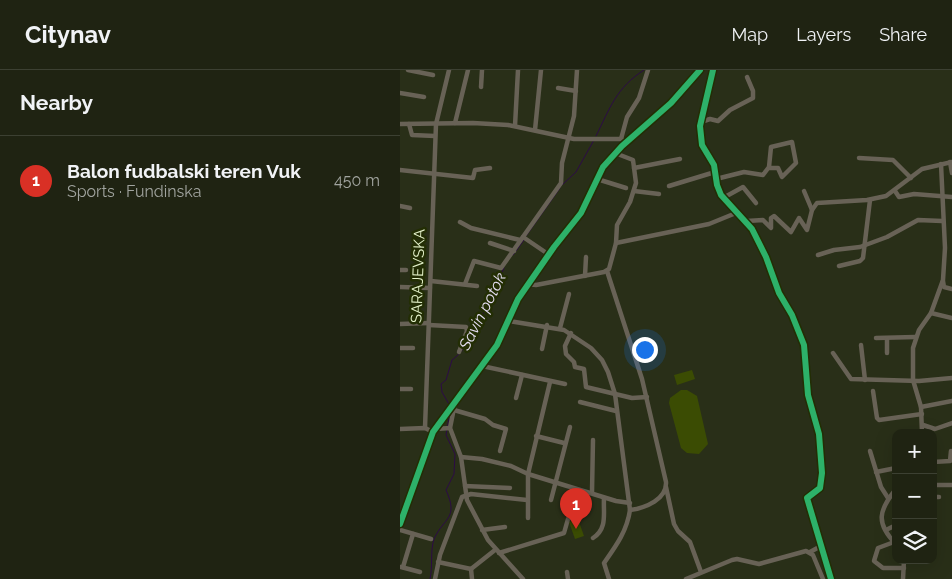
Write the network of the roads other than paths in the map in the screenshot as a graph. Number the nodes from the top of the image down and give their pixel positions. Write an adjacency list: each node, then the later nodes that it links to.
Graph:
1 (408, 70): 11 (street)
2 (449, 70): 22 (street, SARAJEVSKA)
3 (468, 70): 19 (street)
4 (482, 70): 13 (street)
5 (518, 70): 23 (street)
6 (541, 70): 24 (street)
7 (577, 70): 15 (street)
8 (648, 70): 27 (street)
9 (700, 70): 27 (street)
10 (713, 70): 18 (street)
11 (434, 75)
12 (747, 77): 18 (street)
13 (481, 87)
14 (558, 88): 15 (street)
15 (576, 91): 26 (street)
16 (400, 93): 17 (street)
17 (424, 97)
18 (701, 122): 37 (street)
19 (455, 123): 22 (street); 23 (street)
20 (400, 124): 21 (street)
21 (409, 124): 22 (street); 25 (street)
22 (436, 124): 25 (street, SARAJEVSKA)
23 (515, 126): 24 (street)
24 (535, 130): 26 (street)
25 (435, 136): 39 (street, SARAJEVSKA)
26 (569, 138): 27 (street); 61 (street)
27 (624, 140): 28 (street)
28 (615, 153): 34 (street); 41 (street)
29 (859, 158): 40 (street)
30 (680, 159): 34 (street)
31 (951, 162): 32 (street); 38 (street)
32 (941, 164): 40 (street); 49 (street)
33 (490, 168): 39 (street)
34 (634, 168): 45 (street)
35 (769, 168): 35 (street); 42 (street)
36 (400, 170): 39 (street)
37 (715, 172): 42 (street); 43 (street)
38 (952, 173)
39 (434, 174): 75 (street, SARAJEVSKA)
40 (911, 178): 47 (street)
41 (597, 179): 44 (street); 66 (street)
42 (716, 179): 51 (street)
43 (669, 186)
44 (626, 188)
45 (634, 191): 48 (street); 63 (street)
46 (804, 191): 56 (street)
47 (896, 191): 49 (street); 52 (street)
48 (658, 194)
49 (941, 195): 50 (street); 59 (street)
50 (952, 197)
51 (723, 198): 53 (street); 57 (street)
52 (870, 200): 56 (street); 64 (street)
53 (756, 203)
54 (400, 206): 55 (street)
55 (410, 208)
56 (812, 210): 58 (street)
57 (736, 214): 58 (street); 63 (street)
58 (747, 221): 167 (street)
59 (942, 221): 64 (street); 74 (street)
60 (460, 222): 61 (street)
61 (523, 239): 65 (street); 66 (street)
62 (490, 243): 65 (street)
63 (616, 243): 72 (street)
64 (866, 244): 67 (street); 69 (street)
65 (514, 250): 76 (street)
66 (548, 254): 77 (street)
67 (818, 255)
68 (586, 257): 73 (street)
69 (839, 266)
70 (400, 270): 71 (street)
71 (406, 270)
72 (607, 271): 73 (street); 112 (street)
73 (585, 276): 77 (street)
74 (943, 280): 81 (street); 83 (street)
75 (430, 281): 76 (street); 80 (street, SARAJEVSKA)
76 (465, 284): 78 (street)
77 (528, 284): 85 (street)
78 (477, 286)
79 (400, 287): 80 (street)
80 (430, 288): 87 (street, SARAJEVSKA)
81 (952, 289)
82 (569, 294): 89 (street)
83 (931, 313): 84 (street); 91 (street)
84 (952, 318)
85 (509, 321): 88 (street); 101 (street)
86 (400, 324): 87 (street)
87 (429, 324): 98 (street); 123 (street, SARAJEVSKA)
88 (547, 325): 89 (street); 97 (street)
89 (560, 328): 90 (street)
90 (571, 333): 111 (street); 111 (street)
91 (915, 337): 93 (street); 105 (street)
92 (876, 338): 93 (street)
93 (887, 339): 100 (street)
94 (861, 345): 104 (street)
95 (400, 348): 96 (street)
96 (413, 348)
97 (542, 349)
98 (459, 352)
99 (833, 353): 104 (street)
100 (887, 353)
101 (482, 366): 102 (street); 116 (street)
102 (522, 375): 106 (street); 113 (street)
103 (952, 378): 105 (street)
104 (864, 380): 105 (street)
105 (913, 380): 117 (street)
106 (550, 382): 107 (street); 128 (street)
107 (565, 384)
108 (400, 389): 109 (street)
109 (411, 389)
110 (873, 391): 119 (street)
111 (615, 394): 112 (street); 118 (street)
112 (647, 397): 143 (street)
113 (516, 398)
114 (580, 402): 118 (street)
115 (952, 402): 117 (street)
116 (453, 406): 124 (street); 127 (street); 131 (street)
117 (921, 407): 119 (street)
118 (616, 411): 152 (street)
119 (922, 414): 121 (street)
120 (952, 423): 121 (street)
121 (923, 425): 126 (street)
122 (570, 427): 130 (street)
123 (425, 428): 125 (street); 127 (street)
124 (447, 428): 127 (street); 134 (street)
125 (400, 429)
126 (922, 429)
127 (434, 430): 156 (street)
128 (536, 436): 130 (street); 138 (street)
129 (593, 440): 145 (street)
130 (564, 443): 139 (street)
131 (500, 450)
132 (870, 451): 137 (street)
133 (951, 451): 135 (street)
134 (461, 457): 138 (street); 142 (street)
135 (937, 462)
136 (892, 469): 137 (street)
137 (876, 472): 149 (street)
138 (528, 474): 139 (street); 150 (street)
139 (555, 482): 145 (street); 151 (street)
140 (937, 485): 141 (street)
141 (952, 485)
142 (465, 486): 144 (street); 147 (street)
143 (666, 487): 153 (street); 177 (street)
144 (510, 488)
145 (592, 492): 148 (street)
146 (892, 493): 149 (street)
147 (466, 495): 150 (street); 160 (street); 170 (street)
148 (604, 498): 152 (street); 163 (street)
149 (888, 498): 161 (street)
150 (527, 500): 155 (street)
151 (551, 500)
152 (630, 503): 153 (street)
153 (630, 510): 182 (street)
154 (576, 514): 168 (street)
155 (528, 518)
156 (400, 524)
157 (505, 526): 160 (street)
158 (892, 527): 161 (street)
159 (400, 530): 162 (street)
160 (482, 530): 168 (street)
161 (886, 530): 164 (street)
162 (413, 534): 165 (street); 172 (street)
163 (593, 538)
164 (892, 539)
165 (431, 540)
166 (892, 544): 173 (street)
167 (821, 546): 169 (street); 185 (street)
168 (497, 551): 174 (street); 180 (street)
169 (810, 552): 177 (street); 184 (street)
170 (438, 562): 174 (street); 178 (street)
171 (904, 564): 173 (street)
172 (401, 567): 175 (street)
173 (904, 568): 186 (street)
174 (471, 569): 179 (street)
175 (420, 572)
176 (567, 572): 181 (street)
177 (701, 572): 183 (street)
178 (435, 579)
179 (472, 579)
180 (523, 579)
181 (568, 579)
182 (609, 579)
183 (686, 579)
184 (823, 579)
185 (831, 579)
186 (903, 579)

